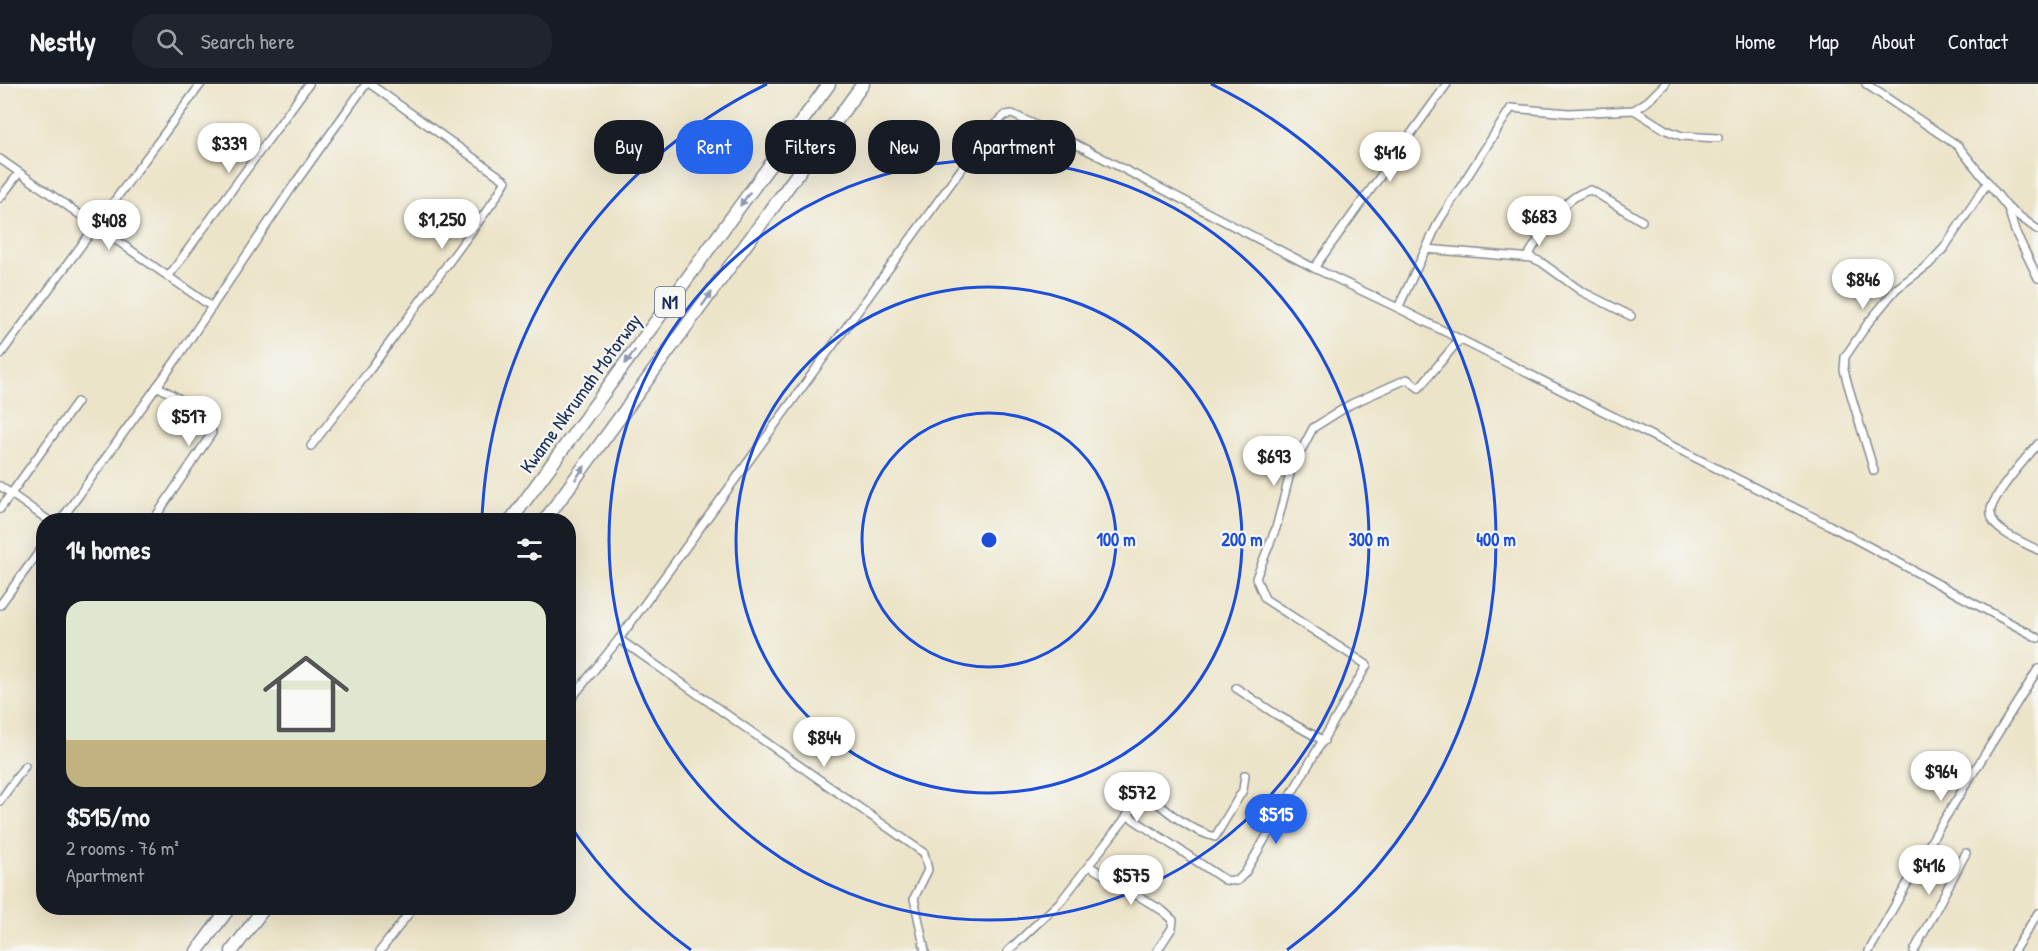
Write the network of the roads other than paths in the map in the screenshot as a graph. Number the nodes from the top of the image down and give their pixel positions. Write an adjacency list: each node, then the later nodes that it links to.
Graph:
1 (201, 84): 17 (street)
2 (309, 84): 22 (street)
3 (368, 84): 24 (street); 32 (street)
4 (829, 84): 40 (highway, Kwame Nkrumah Motorway / N1, one-way to 40)
5 (863, 84): 41 (highway, N1, one-way to 5)
6 (1447, 84): 21 (street)
7 (1665, 84): 9 (street)
8 (1866, 84): 13 (street)
9 (1634, 110): 10 (street); 19 (street)
10 (1718, 138)
11 (0, 159): 12 (street)
12 (19, 173): 14 (street); 17 (street)
13 (1988, 182): 15 (street); 33 (street)
14 (0, 198)
15 (2008, 208): 18 (street); 23 (street)
16 (1642, 221): 20 (street)
17 (96, 226): 22 (street); 28 (street)
18 (2038, 230)
19 (1426, 249): 20 (street); 25 (street)
20 (1527, 257): 26 (street)
21 (1314, 268): 25 (street); 46 (street)
22 (168, 277): 24 (street)
23 (2038, 278)
24 (212, 307): 29 (street)
25 (1398, 308): 27 (street)
26 (1631, 316)
27 (1460, 339): 45 (street); 50 (street)
28 (0, 355)
29 (157, 386): 38 (street); 39 (street)
30 (77, 402): 35 (street)
31 (2038, 444): 42 (street)
32 (311, 446)
33 (1874, 471)
34 (0, 486): 35 (street)
35 (12, 494): 36 (street); 37 (street)
36 (0, 509)
37 (38, 513)
38 (67, 513)
39 (158, 513)
40 (516, 513)
41 (550, 513)
42 (2038, 550)
43 (36, 556): 44 (street)
44 (0, 605)
45 (2038, 638)
46 (619, 639): 49 (street); 64 (street)
47 (2038, 669): 67 (street)
48 (1236, 688): 50 (street)
49 (576, 693)
50 (1324, 741): 54 (street)
51 (25, 766): 53 (street)
52 (1245, 775): 54 (street)
53 (0, 801)
54 (1127, 815): 56 (street)
55 (1966, 853): 68 (street)
56 (1089, 866): 65 (street); 66 (street)
57 (2038, 913): 69 (street)
58 (224, 915): 61 (highway)
59 (259, 915): 62 (highway)
60 (408, 915): 63 (street)
61 (197, 951)
62 (232, 951)
63 (380, 951)
64 (925, 951)
65 (1008, 951)
66 (1157, 951)
67 (1869, 951)
68 (1914, 951)
69 (2014, 951)

